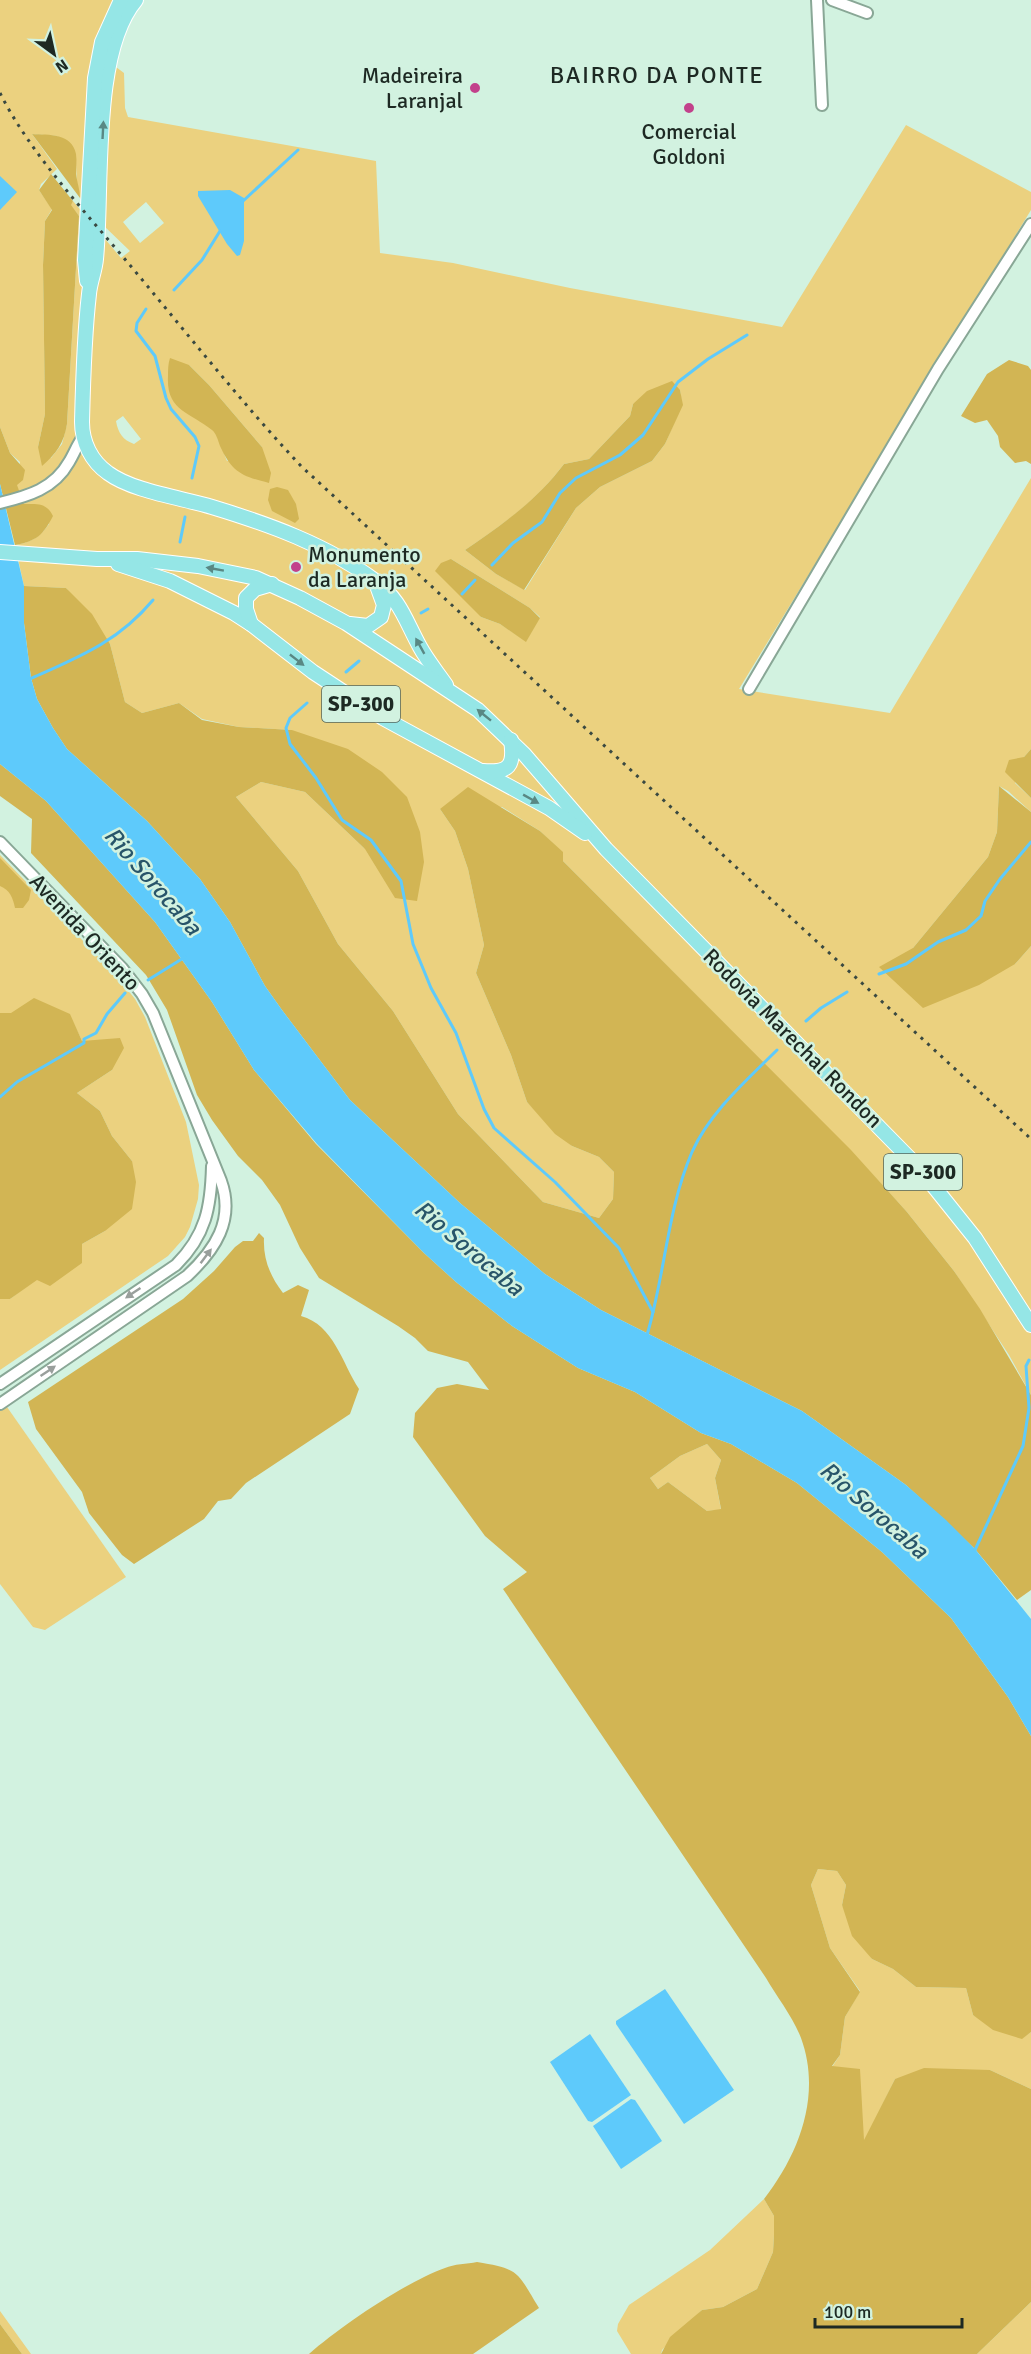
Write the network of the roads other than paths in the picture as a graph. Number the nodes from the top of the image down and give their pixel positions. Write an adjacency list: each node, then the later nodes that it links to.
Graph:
1 (121, 0): 8 (main road)
2 (136, 0): 8 (main road, one-way to 2)
3 (818, 0): 6 (street)
4 (832, 0): 5 (street)
5 (867, 14)
6 (822, 105)
7 (1031, 224): 17 (street)
8 (89, 292): 9 (main road)
9 (83, 437): 10 (street); 13 (main road)
10 (0, 502)
11 (0, 552): 12 (main road, Rodovia Marechal Rondon / SP-300)
12 (97, 559): 14 (main road, Rodovia Marechal Rondon / SP-300, one-way to 12); 16 (main road, Rodovia Marechal Rondon / SP-300)
13 (373, 579): 15 (main road); 18 (main road, one-way to 13)
14 (272, 584): 15 (main road, Rodovia Marechal Rondon / SP-300); 16 (main road)
15 (346, 623): 18 (main road, Rodovia Marechal Rondon / SP-300)
16 (251, 624): 20 (main road, Rodovia Marechal Rondon / SP-300, one-way to 20)
17 (749, 689)
18 (453, 694): 19 (main road, Rodovia Marechal Rondon / SP-300, one-way to 18)
19 (511, 740): 20 (main road); 22 (main road, Rodovia Marechal Rondon / SP-300)
20 (480, 771): 22 (main road, Rodovia Marechal Rondon / SP-300, one-way to 22)
21 (0, 842): 23 (street, Avenida Oriento)
22 (606, 849): 24 (main road, Rodovia Marechal Rondon / SP-300)
23 (212, 1163): 25 (street, Avenida Oriento, one-way to 25); 26 (street, Avenida Oriento, one-way to 23)
24 (1031, 1325)
25 (0, 1384)
26 (0, 1404)

